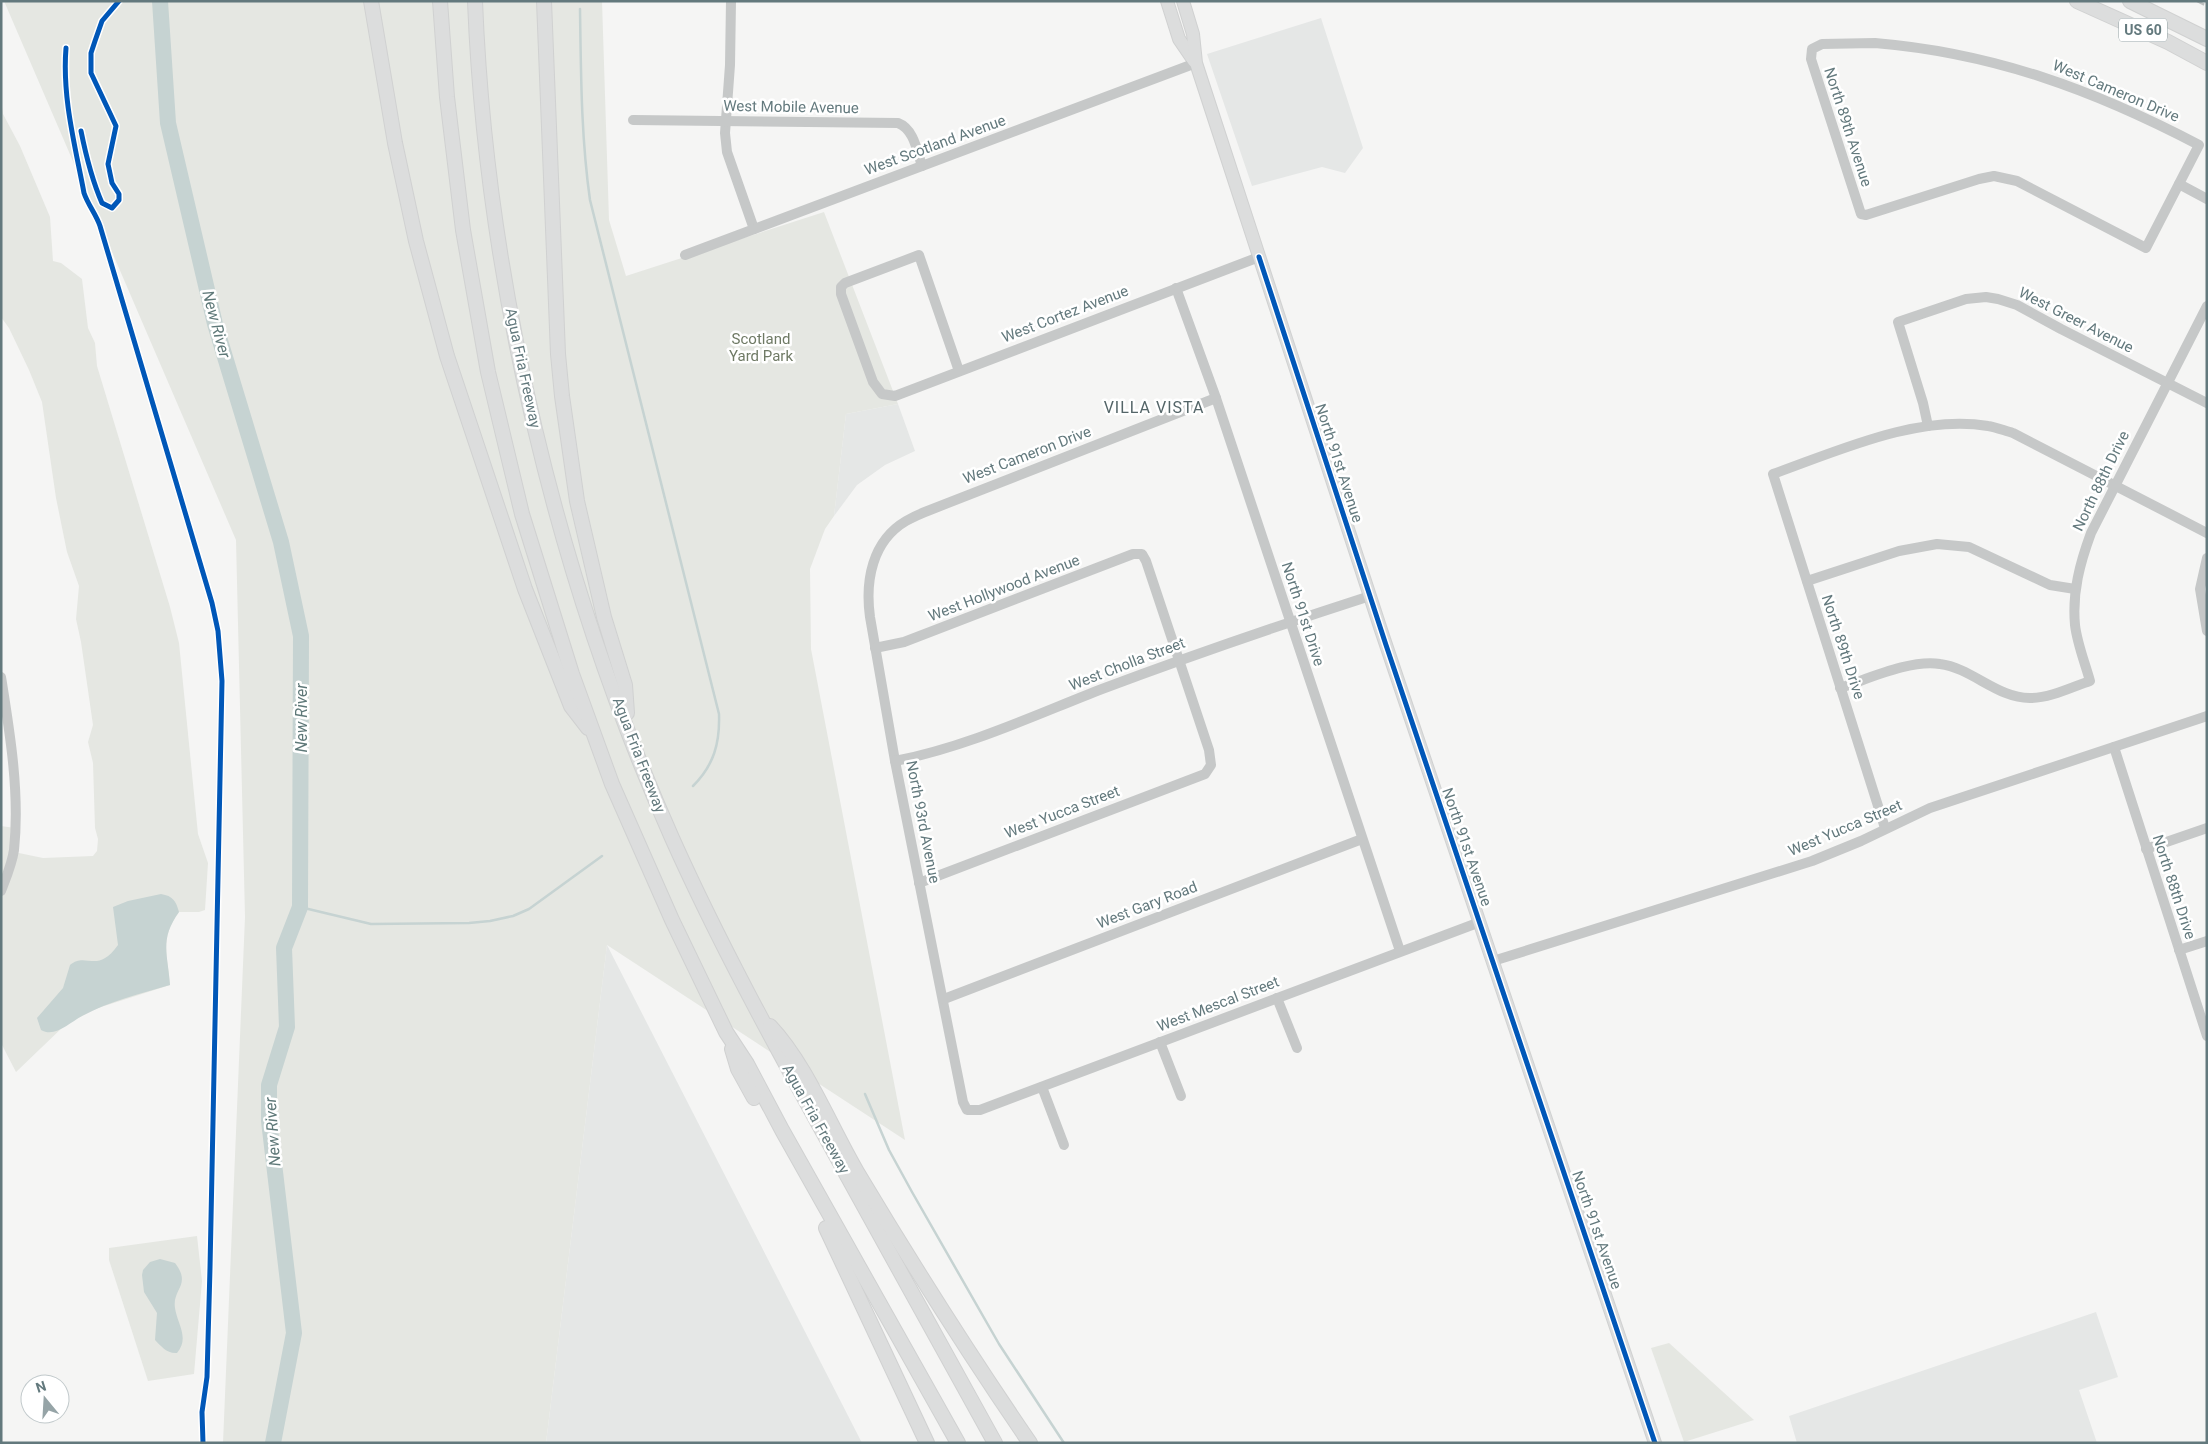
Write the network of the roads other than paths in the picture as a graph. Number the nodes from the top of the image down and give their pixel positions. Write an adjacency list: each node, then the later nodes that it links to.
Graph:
1 (372, 1): 45 (highway)
2 (440, 1): 45 (highway)
3 (475, 1): 44 (highway, Agua Fria Freeway)
4 (544, 1): 44 (highway)
5 (731, 1): 15 (street)
6 (1167, 1): 12 (main road, North 91st Avenue)
7 (1183, 1): 12 (main road, North 91st Avenue)
8 (2078, 1): 13 (highway, US 60)
9 (2130, 1): 10 (highway, US 60)
10 (2207, 39)
11 (1812, 49): 17 (street, West Cameron Drive); 17 (street, North 89th Avenue)
12 (1196, 63): 16 (street, West Scotland Avenue); 21 (main road, North 91st Avenue)
13 (2207, 63)
14 (633, 120): 15 (street, West Mobile Avenue)
15 (727, 121): 16 (street, West Mobile Avenue); 19 (street)
16 (922, 166): 19 (street, West Scotland Avenue)
17 (2179, 184): 18 (street)
18 (2207, 199)
19 (754, 229): 20 (street, West Scotland Avenue)
20 (685, 255)
21 (1259, 258): 22 (street, West Cortez Avenue); 36 (main road, North 91st Avenue)
22 (1176, 288): 25 (street, West Cortez Avenue); 27 (street, North 91st Drive)
23 (2207, 306): 24 (street, North 88th Drive)
24 (2203, 323): 26 (street, North 88th Drive)
25 (959, 371): 25 (street, West Cortez Avenue)
26 (2167, 383): 28 (street, West Greer Avenue); 29 (street, West Greer Avenue); 30 (street, North 88th Drive)
27 (1216, 398): 32 (street, West Cameron Drive); 37 (street, North 91st Drive)
28 (2207, 403)
29 (1928, 426): 30 (street); 34 (street, North 89th Drive)
30 (2116, 484): 31 (street); 35 (street, North 88th Drive)
31 (2207, 533)
32 (884, 541): 39 (street, North 93rd Avenue)
33 (2207, 558): 38 (street)
34 (1807, 581): 35 (street); 42 (street, North 89th Drive)
35 (2075, 589): 42 (street, North 88th Drive)
36 (1370, 596): 37 (street, West Cholla Street); 55 (main road, North 91st Avenue)
37 (1290, 623): 40 (street, West Cholla Street); 51 (street, North 91st Drive)
38 (2207, 631)
39 (875, 648): 40 (street, West Hollywood Avenue); 48 (street, North 93rd Avenue)
40 (1179, 660): 48 (street, West Cholla Street); 53 (street, West Yucca Street)
41 (1, 677): 47 (street)
42 (1840, 688): 49 (street, North 89th Drive)
43 (2207, 716): 46 (street, West Yucca Street)
44 (628, 728): 62 (highway, Agua Fria Freeway)
45 (598, 740): 63 (highway)
46 (2114, 747): 49 (street, West Yucca Street); 52 (street, North 88th Drive)
47 (6, 749): 54 (street)
48 (896, 761): 53 (street, North 93rd Avenue)
49 (1885, 828): 59 (street, West Yucca Street)
50 (2207, 828): 52 (street)
51 (1362, 839): 58 (street, North 91st Drive); 61 (street, West Gary Road)
52 (2146, 849): 57 (street, North 88th Drive)
53 (920, 883): 61 (street, North 93rd Avenue)
54 (1, 891)
55 (1480, 922): 58 (street, West Mescal Street); 59 (main road, North 91st Avenue)
56 (2207, 941): 57 (street)
57 (2179, 950): 64 (street, North 88th Drive)
58 (1400, 951): 60 (street, West Mescal Street)
59 (1493, 961): 75 (main road, North 91st Avenue)
60 (1277, 998): 65 (street, West Mescal Street); 66 (street)
61 (944, 999): 69 (street, North 93rd Avenue)
62 (759, 1015): 73 (highway, Agua Fria Freeway); 74 (highway)
63 (726, 1032): 71 (highway); 72 (highway)
64 (2207, 1036)
65 (1160, 1042): 67 (street, West Mescal Street); 68 (street)
66 (1296, 1048)
67 (1042, 1087): 69 (street, West Mescal Street); 70 (street)
68 (1181, 1096)
69 (967, 1110)
70 (1064, 1145)
71 (927, 1443)
72 (958, 1443)
73 (995, 1443)
74 (1030, 1443)
75 (1655, 1443)

